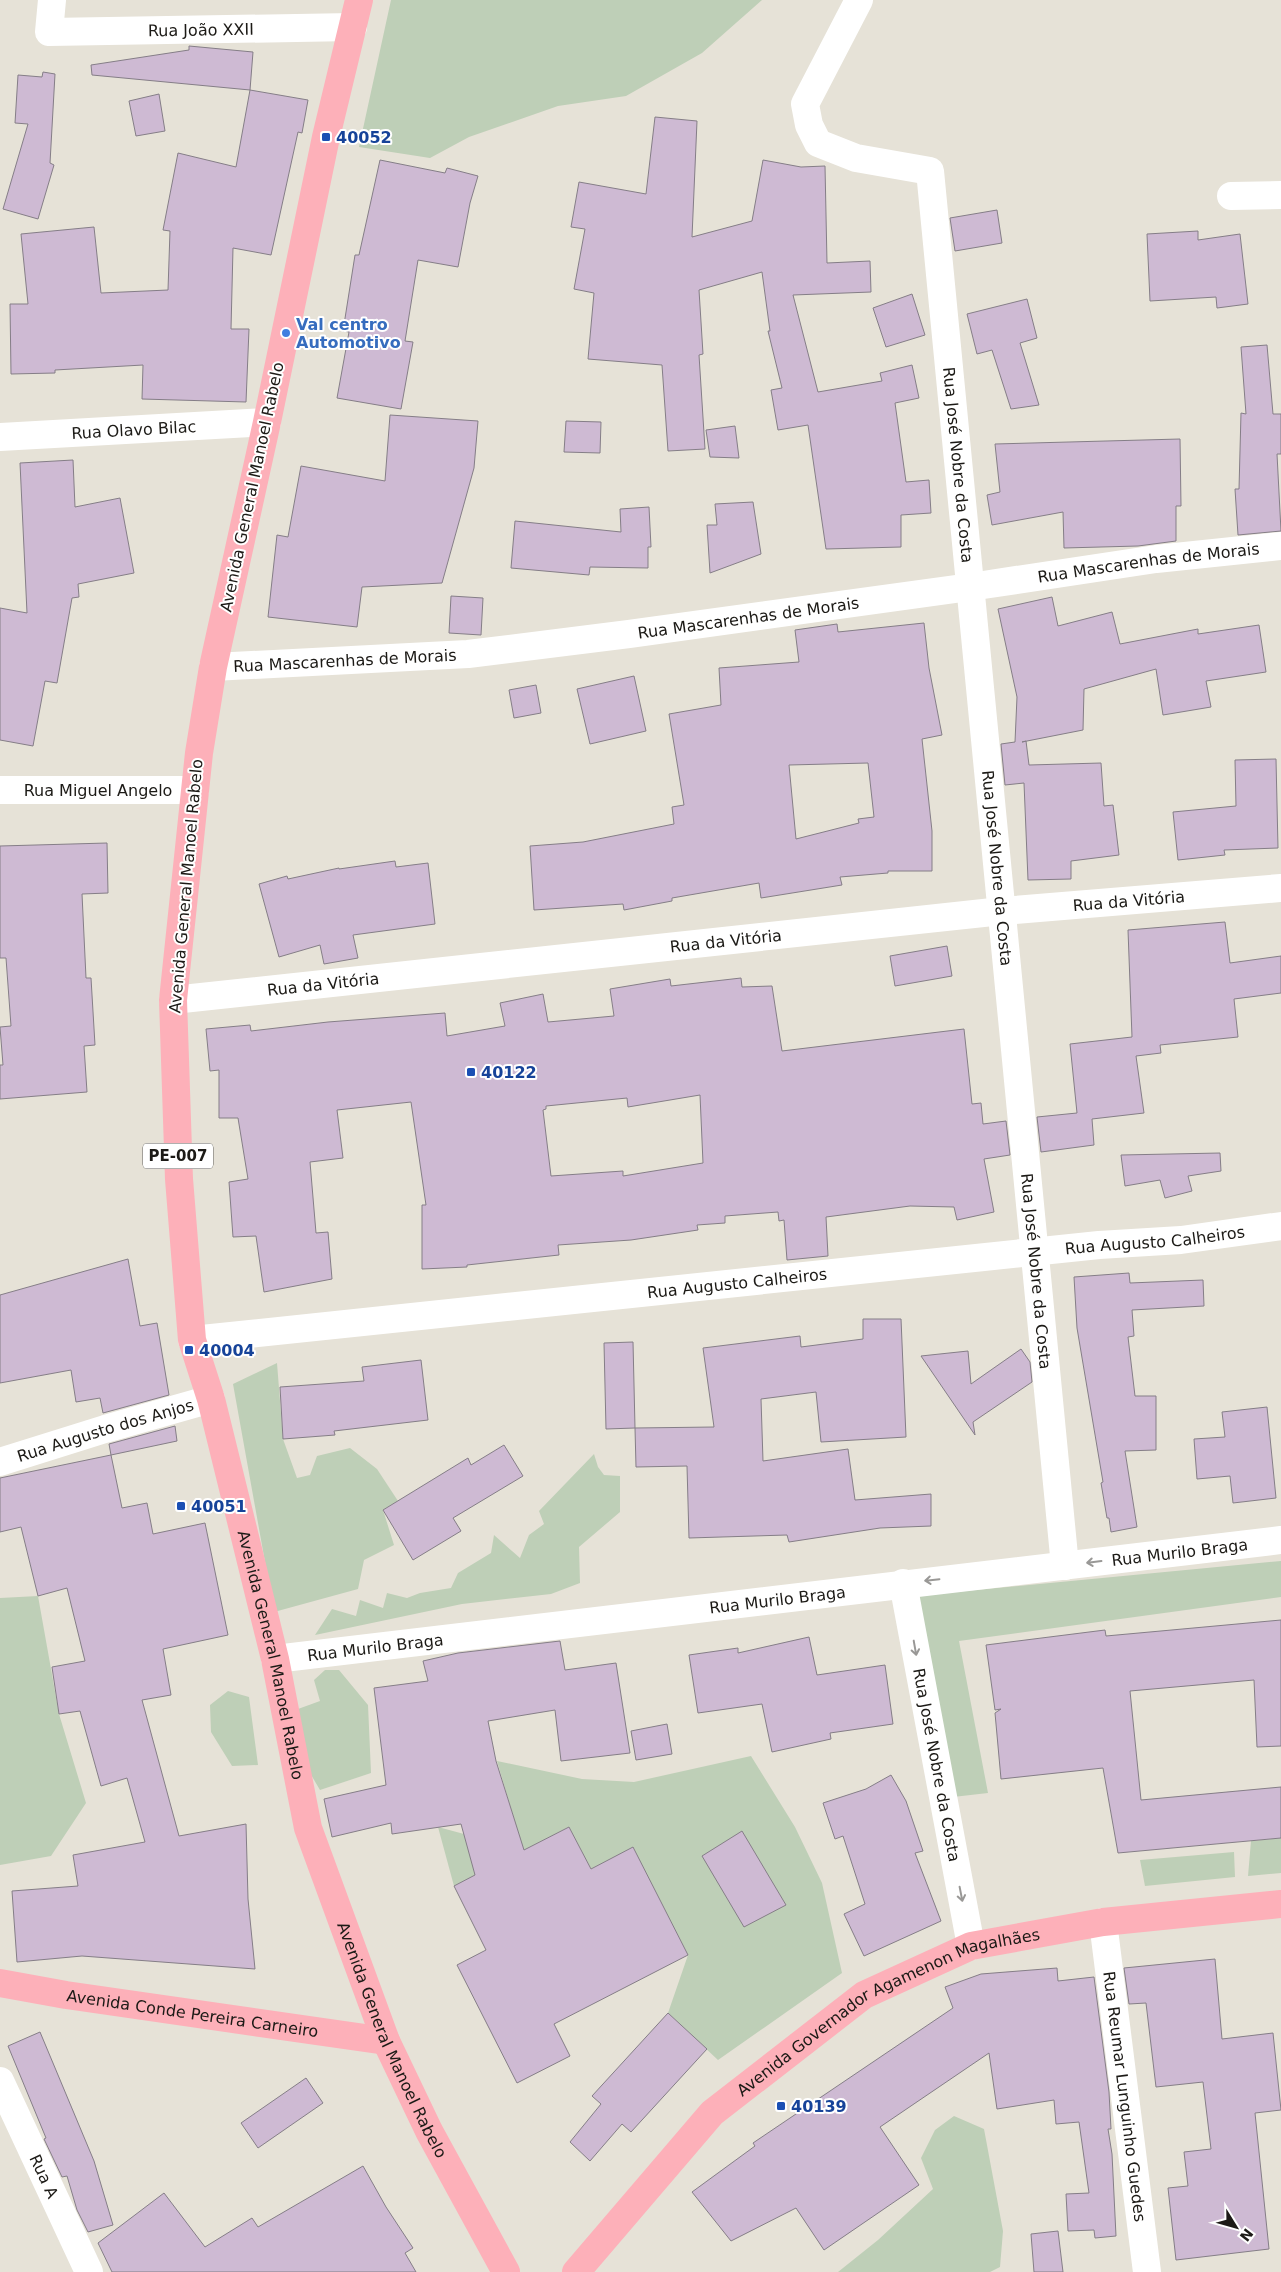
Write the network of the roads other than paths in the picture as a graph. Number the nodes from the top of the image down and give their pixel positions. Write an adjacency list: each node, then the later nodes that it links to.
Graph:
1 (52, 0): 4 (street, Rua João XXII)
2 (359, 0): 4 (main road, Avenida General Manoel Rabelo / PE-007)
3 (859, 0): 10 (street, Rua José Nobre da Costa)
4 (353, 27): 7 (main road, Avenida General Manoel Rabelo / PE-007)
5 (1281, 195): 6 (street)
6 (1231, 196)
7 (267, 422): 8 (street, Rua Olavo Bilac); 11 (main road, Avenida General Manoel Rabelo / PE-007)
8 (0, 437)
9 (1281, 546): 10 (street, Rua Mascarenhas de Morais)
10 (970, 587): 11 (street, Rua Mascarenhas de Morais); 15 (street, Rua José Nobre da Costa)
11 (213, 668): 13 (main road, Avenida General Manoel Rabelo / PE-007)
12 (0, 790): 13 (street, Rua Miguel Angelo)
13 (195, 790): 16 (main road, Avenida General Manoel Rabelo / PE-007)
14 (1281, 888): 15 (street, Rua da Vitória)
15 (1002, 911): 16 (street, Rua da Vitória); 18 (street, Rua José Nobre da Costa)
16 (173, 1000): 19 (main road, Avenida General Manoel Rabelo / PE-007)
17 (1281, 1226): 18 (street, Rua Augusto Calheiros)
18 (1034, 1252): 19 (street, Rua Augusto Calheiros); 23 (street, Rua José Nobre da Costa)
19 (192, 1340): 20 (main road, Avenida General Manoel Rabelo / PE-007)
20 (211, 1400): 21 (street, Rua Augusto dos Anjos); 25 (main road, Avenida General Manoel Rabelo / PE-007)
21 (0, 1462)
22 (1281, 1540): 23 (street, Rua Murilo Braga, one-way to 23)
23 (1065, 1566): 24 (street, Rua Murilo Braga, one-way to 24)
24 (903, 1583): 25 (street, Rua Murilo Braga); 28 (street, Rua José Nobre da Costa, one-way to 28)
25 (275, 1659): 30 (main road, Avenida General Manoel Rabelo / PE-007)
26 (1281, 1904): 27 (main road, Avenida Governador Agamenon Magalhães)
27 (1103, 1922): 28 (main road, Avenida Governador Agamenon Magalhães); 35 (street, Rua Reumar Lunguinho Guedes)
28 (971, 1946): 34 (main road, Avenida Governador Agamenon Magalhães)
29 (0, 1983): 30 (main road, Avenida Conde Pereira Carneiro)
30 (386, 2041): 33 (main road, Avenida General Manoel Rabelo / PE-007)
31 (0, 2081): 32 (street, Rua A)
32 (89, 2272)
33 (506, 2272)
34 (576, 2272)
35 (1147, 2272)

